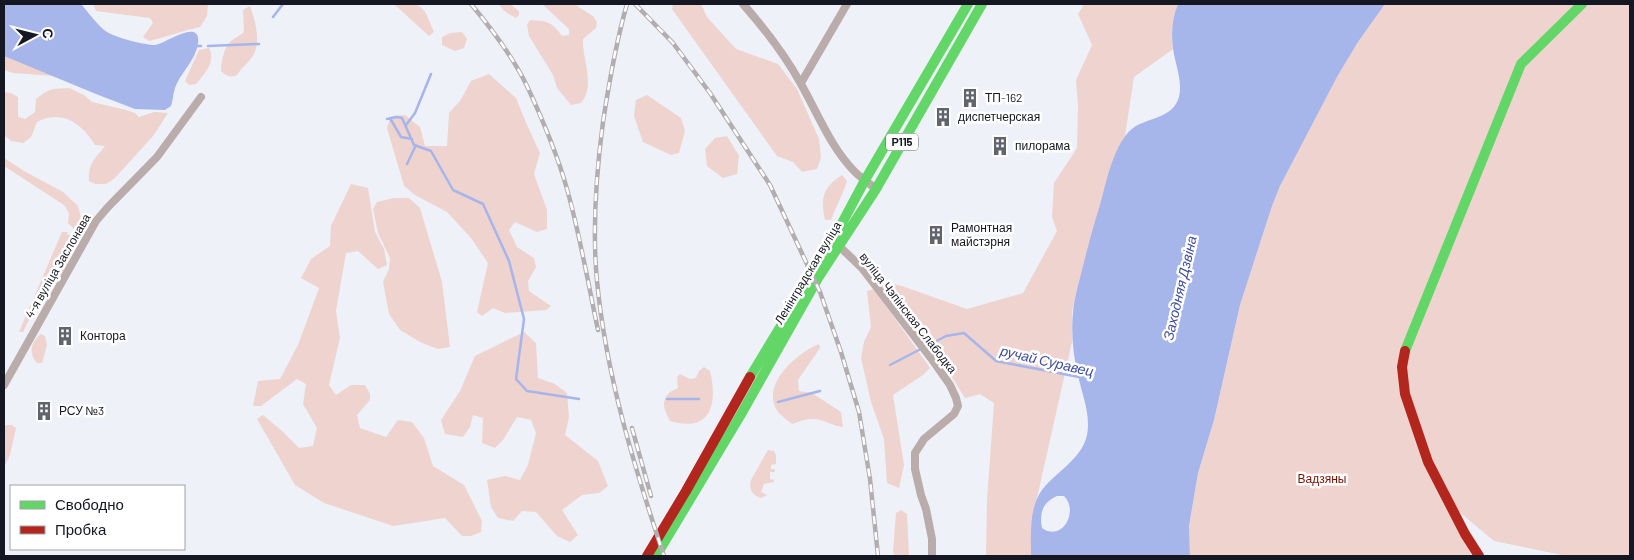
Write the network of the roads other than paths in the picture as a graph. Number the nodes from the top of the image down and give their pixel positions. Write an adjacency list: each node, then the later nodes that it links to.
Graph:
1 (743, 4): 7 (street)
2 (847, 4): 7 (street)
3 (968, 4): 6 (main road, Ленінградская вуліца / Р115)
4 (982, 4): 8 (main road, Ленінградская вуліца / Р115)
5 (1582, 4): 21 (main road)
6 (924, 80): 8 (street); 10 (main road, Ленінградская вуліца / Р115)
7 (801, 83): 10 (street)
8 (934, 86): 11 (main road, Ленінградская вуліца / Р115)
9 (201, 97): 15 (street, 4-я вуліца Заслонава)
10 (865, 180): 11 (street); 13 (main road, Ленінградская вуліца / Р115)
11 (876, 188): 12 (main road, Ленінградская вуліца / Р115)
12 (839, 246): 14 (main road, Ленінградская вуліца / Р115); 20 (street, вуліца Чэпінская Слабодка)
13 (754, 369): 14 (street); 16 (main road, Ленінградская вуліца / Р115)
14 (763, 375): 16 (main road, Ленінградская вуліца / Р115)
15 (4, 385)
16 (736, 413): 17 (main road, Ленінградская вуліца / Р115)
17 (729, 424): 18 (main road, Ленінградская вуліца / Р115); 19 (main road, Ленінградская вуліца / Р115)
18 (647, 556)
19 (656, 556)
20 (932, 556)
21 (1479, 556)

